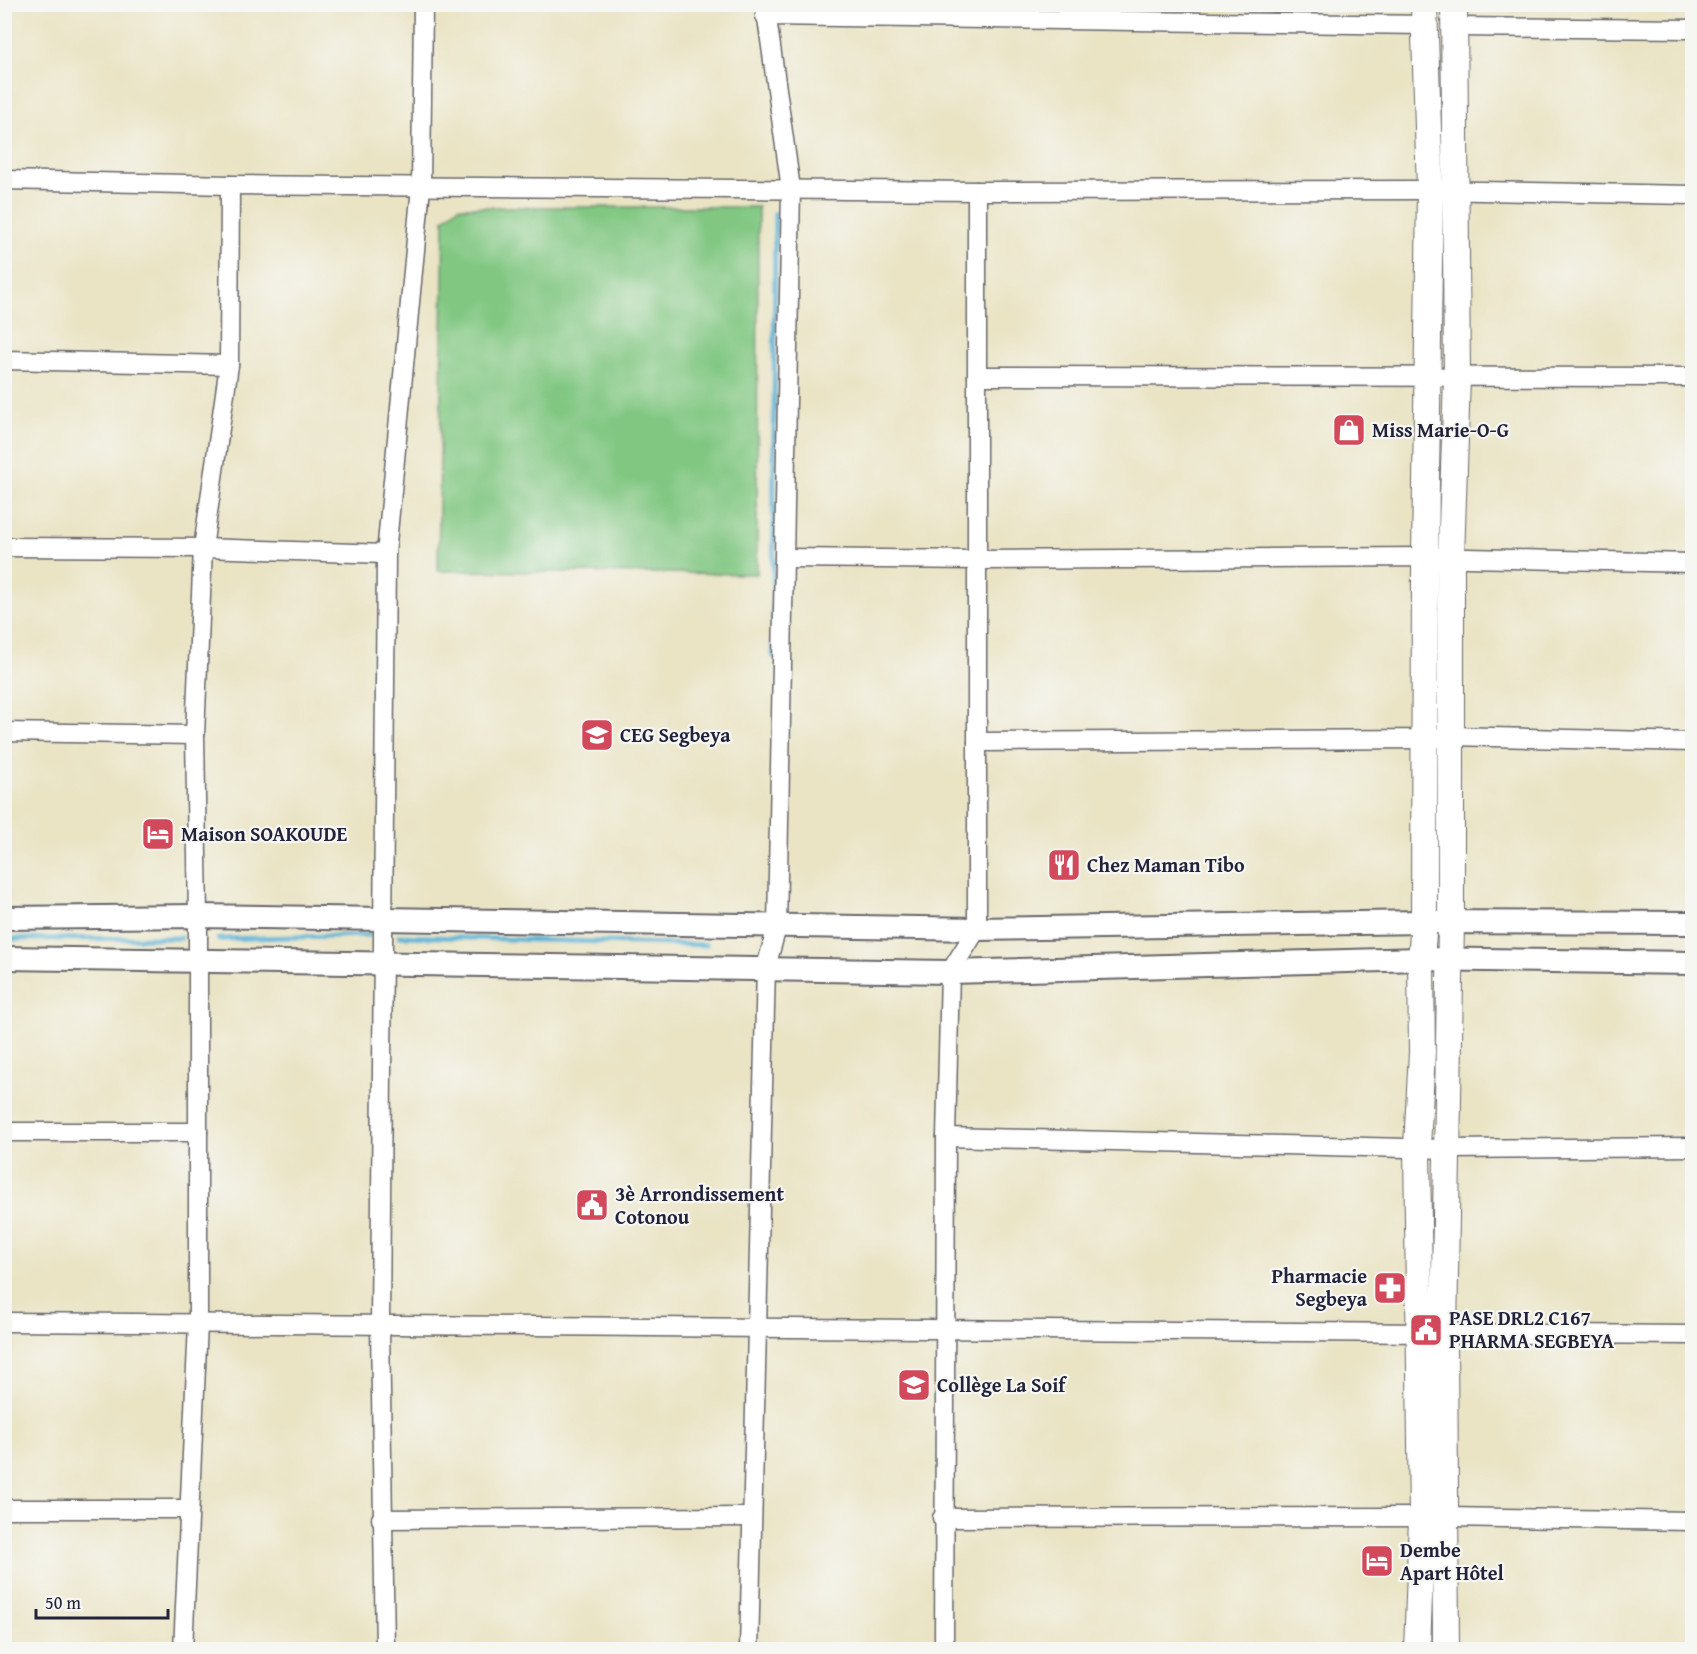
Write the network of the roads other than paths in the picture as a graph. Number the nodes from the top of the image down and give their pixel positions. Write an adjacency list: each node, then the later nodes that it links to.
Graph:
1 (423, 4): 8 (street)
2 (765, 10): 3 (street); 9 (street)
3 (1424, 15): 10 (main road)
4 (1454, 16): 5 (street); 12 (main road)
5 (1692, 29)
6 (4, 180): 7 (street)
7 (230, 185): 8 (street); 15 (street)
8 (421, 187): 9 (street); 22 (street)
9 (791, 189): 11 (street); 24 (street)
10 (1430, 190): 11 (street); 12 (street); 16 (main road)
11 (977, 191): 17 (street)
12 (1456, 192): 13 (street); 19 (main road)
13 (1692, 195)
14 (4, 360): 15 (street)
15 (229, 365): 21 (street)
16 (1428, 375): 17 (street); 19 (street); 23 (main road)
17 (977, 376): 26 (street)
18 (1692, 377): 19 (street)
19 (1457, 378): 25 (main road)
20 (4, 547): 21 (street)
21 (203, 548): 22 (street); 29 (street)
22 (386, 554): 36 (street)
23 (1425, 557): 25 (street); 26 (street); 31 (main road)
24 (786, 558): 26 (street); 40 (street)
25 (1451, 558): 27 (street); 30 (main road)
26 (977, 560): 32 (street)
27 (1692, 563)
28 (4, 732): 29 (street)
29 (195, 735): 34 (street)
30 (1451, 736): 31 (street); 33 (street); 38 (main road)
31 (1426, 739): 32 (street); 37 (main road)
32 (977, 742): 41 (street)
33 (1692, 742)
34 (198, 916): 35 (street); 36 (street); 44 (street)
35 (4, 918)
36 (384, 920): 40 (street); 46 (street)
37 (1424, 922): 38 (street); 41 (street); 43 (main road)
38 (1451, 922): 39 (street); 45 (main road)
39 (1692, 923)
40 (777, 927): 41 (street); 48 (street)
41 (976, 929): 49 (street)
42 (4, 958): 44 (street)
43 (1421, 959): 45 (street); 49 (street); 53 (main road)
44 (198, 961): 46 (street); 51 (street)
45 (1450, 961): 47 (street); 55 (main road)
46 (385, 963): 48 (street); 58 (street)
47 (1692, 963)
48 (766, 967): 49 (street); 59 (street)
49 (950, 972): 52 (street)
50 (4, 1132): 51 (street)
51 (198, 1132): 57 (street)
52 (946, 1137): 53 (street); 60 (street)
53 (1417, 1147): 55 (street); 61 (main road)
54 (1692, 1147): 55 (street)
55 (1448, 1149): 61 (main road)
56 (4, 1322): 57 (street)
57 (198, 1324): 58 (street); 64 (street)
58 (380, 1327): 59 (street); 68 (street)
59 (755, 1329): 60 (street); 65 (street)
60 (946, 1330): 61 (street); 66 (street)
61 (1431, 1334): 62 (street); 67 (main road)
62 (1692, 1335)
63 (4, 1509): 64 (street)
64 (189, 1509): 70 (street)
65 (751, 1517): 68 (street); 72 (street)
66 (942, 1518): 67 (street); 73 (street)
67 (1435, 1518): 69 (street); 74 (main road); 75 (main road)
68 (381, 1519): 71 (street)
69 (1692, 1521)
70 (183, 1650)
71 (385, 1650)
72 (749, 1650)
73 (944, 1650)
74 (1417, 1650)
75 (1446, 1650)

